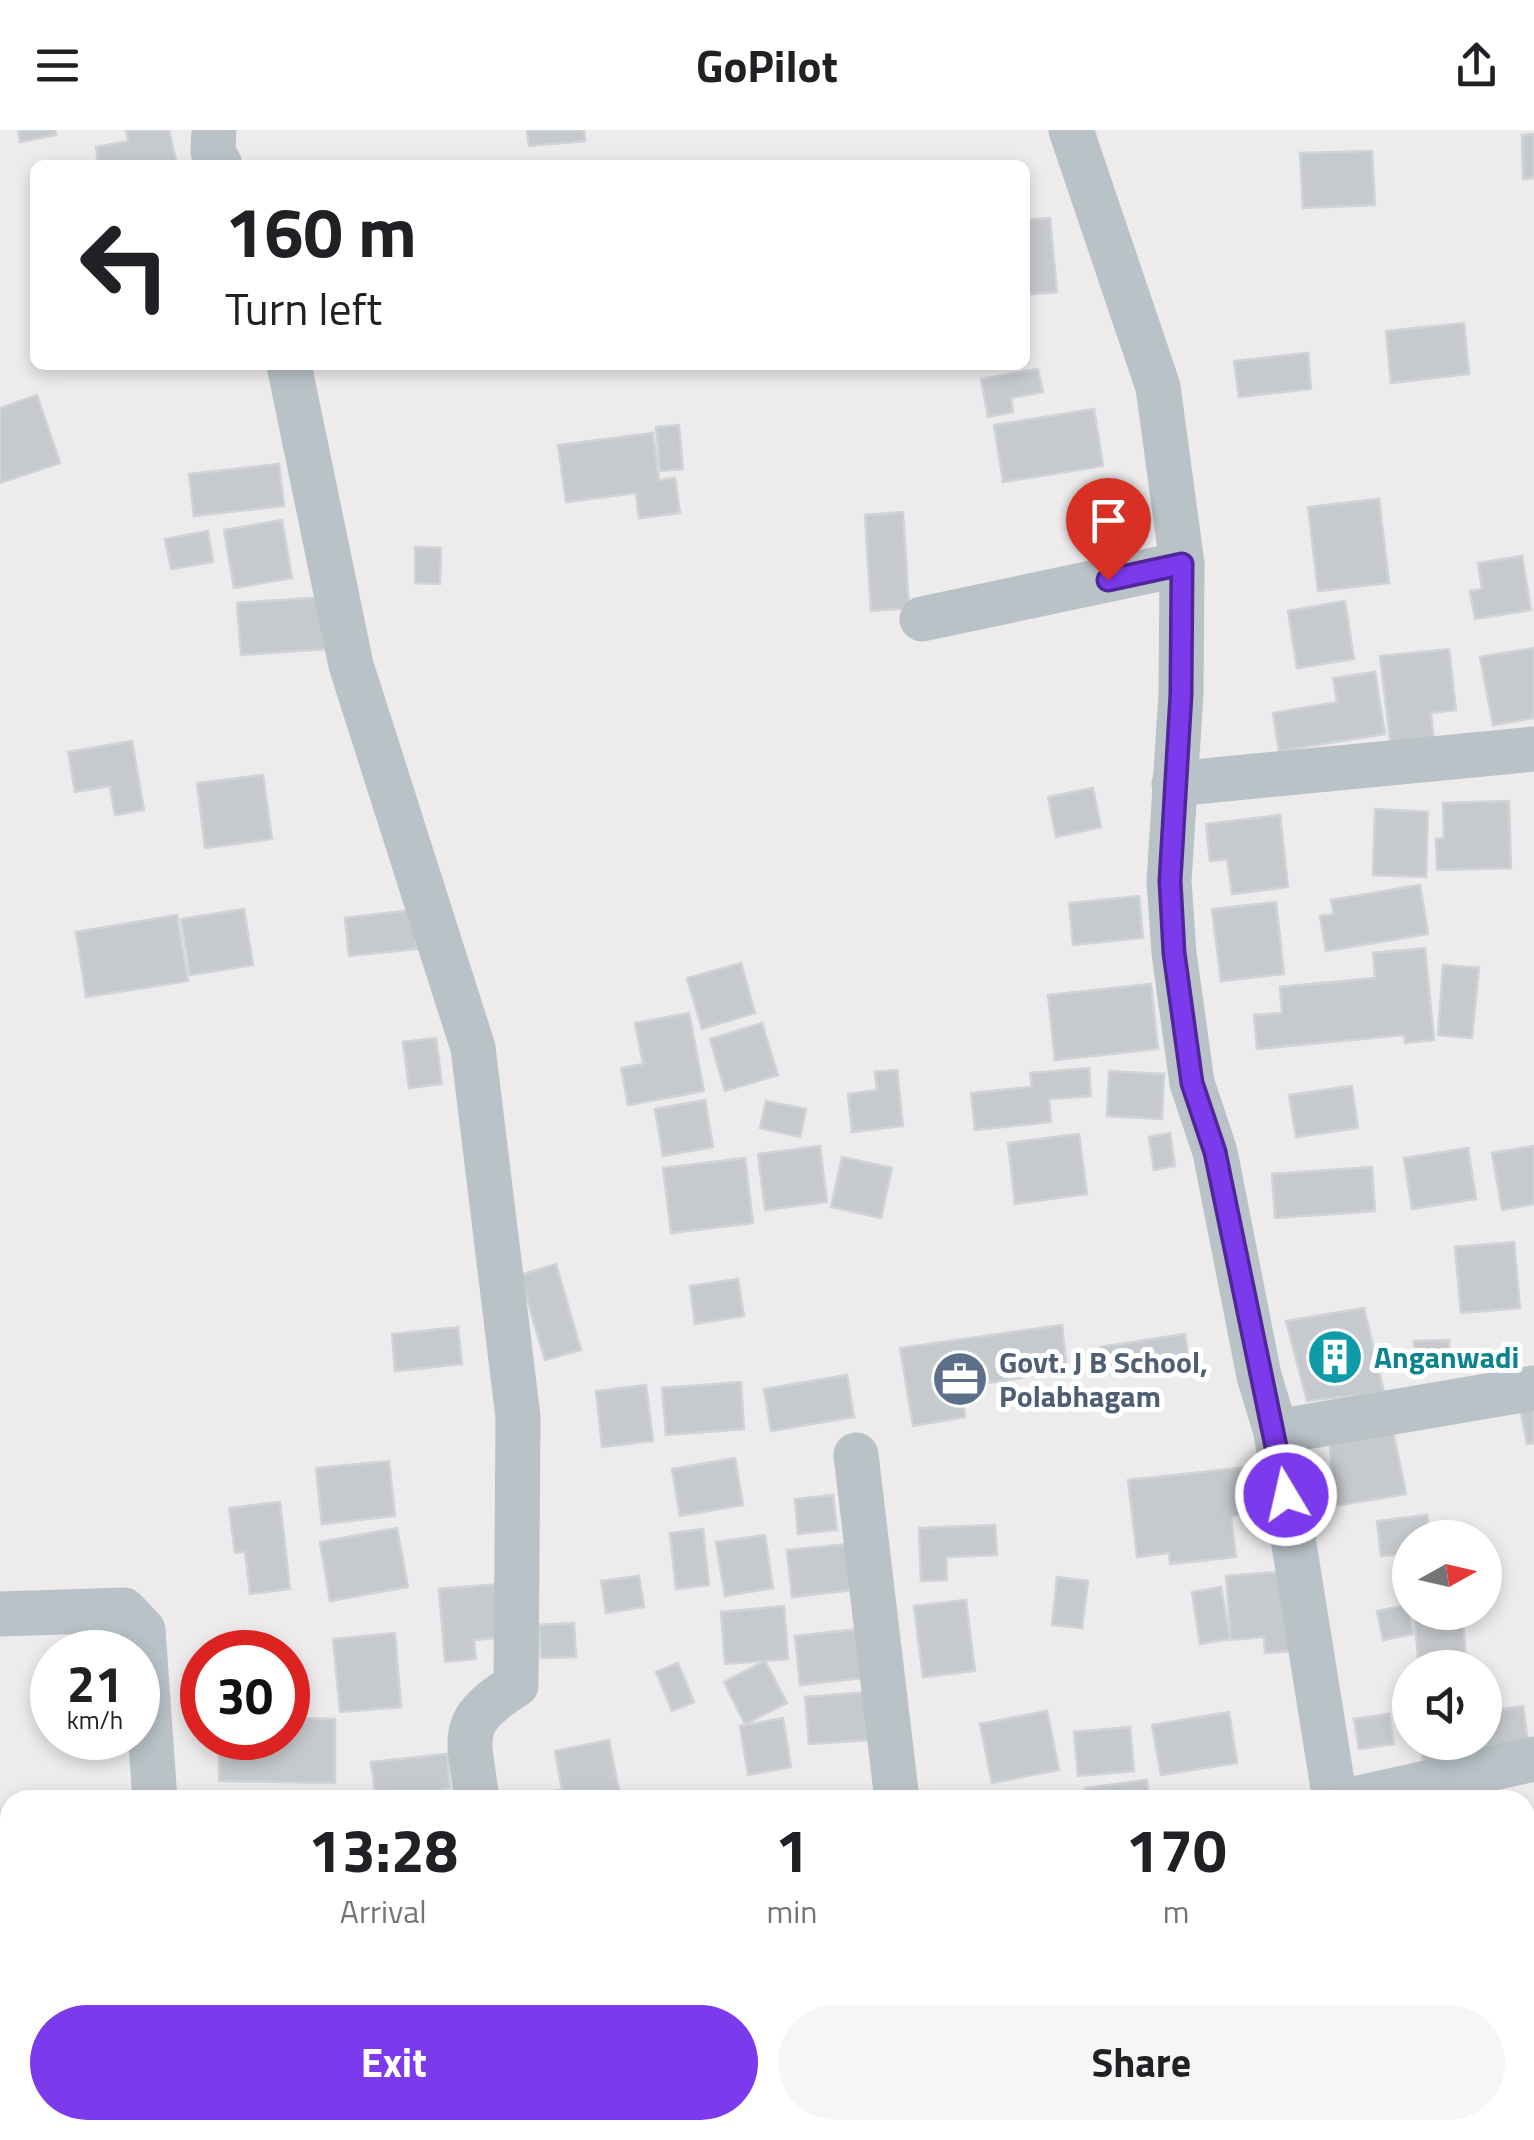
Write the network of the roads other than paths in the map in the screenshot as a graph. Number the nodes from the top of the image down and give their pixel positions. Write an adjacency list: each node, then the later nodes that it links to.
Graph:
1 (214, 130): 3 (street)
2 (1071, 130): 5 (street)
3 (217, 160)
4 (290, 370): 15 (street)
5 (1182, 564): 6 (street); 8 (street)
6 (922, 619)
7 (1534, 749): 8 (street)
8 (1174, 784): 10 (street)
9 (1534, 1388): 10 (street)
10 (1276, 1432): 17 (street)
11 (856, 1455): 16 (street)
12 (0, 1614): 14 (street)
13 (1534, 1759): 18 (street)
14 (154, 1790)
15 (476, 1790)
16 (896, 1790)
17 (1334, 1790)
18 (1395, 1790)

